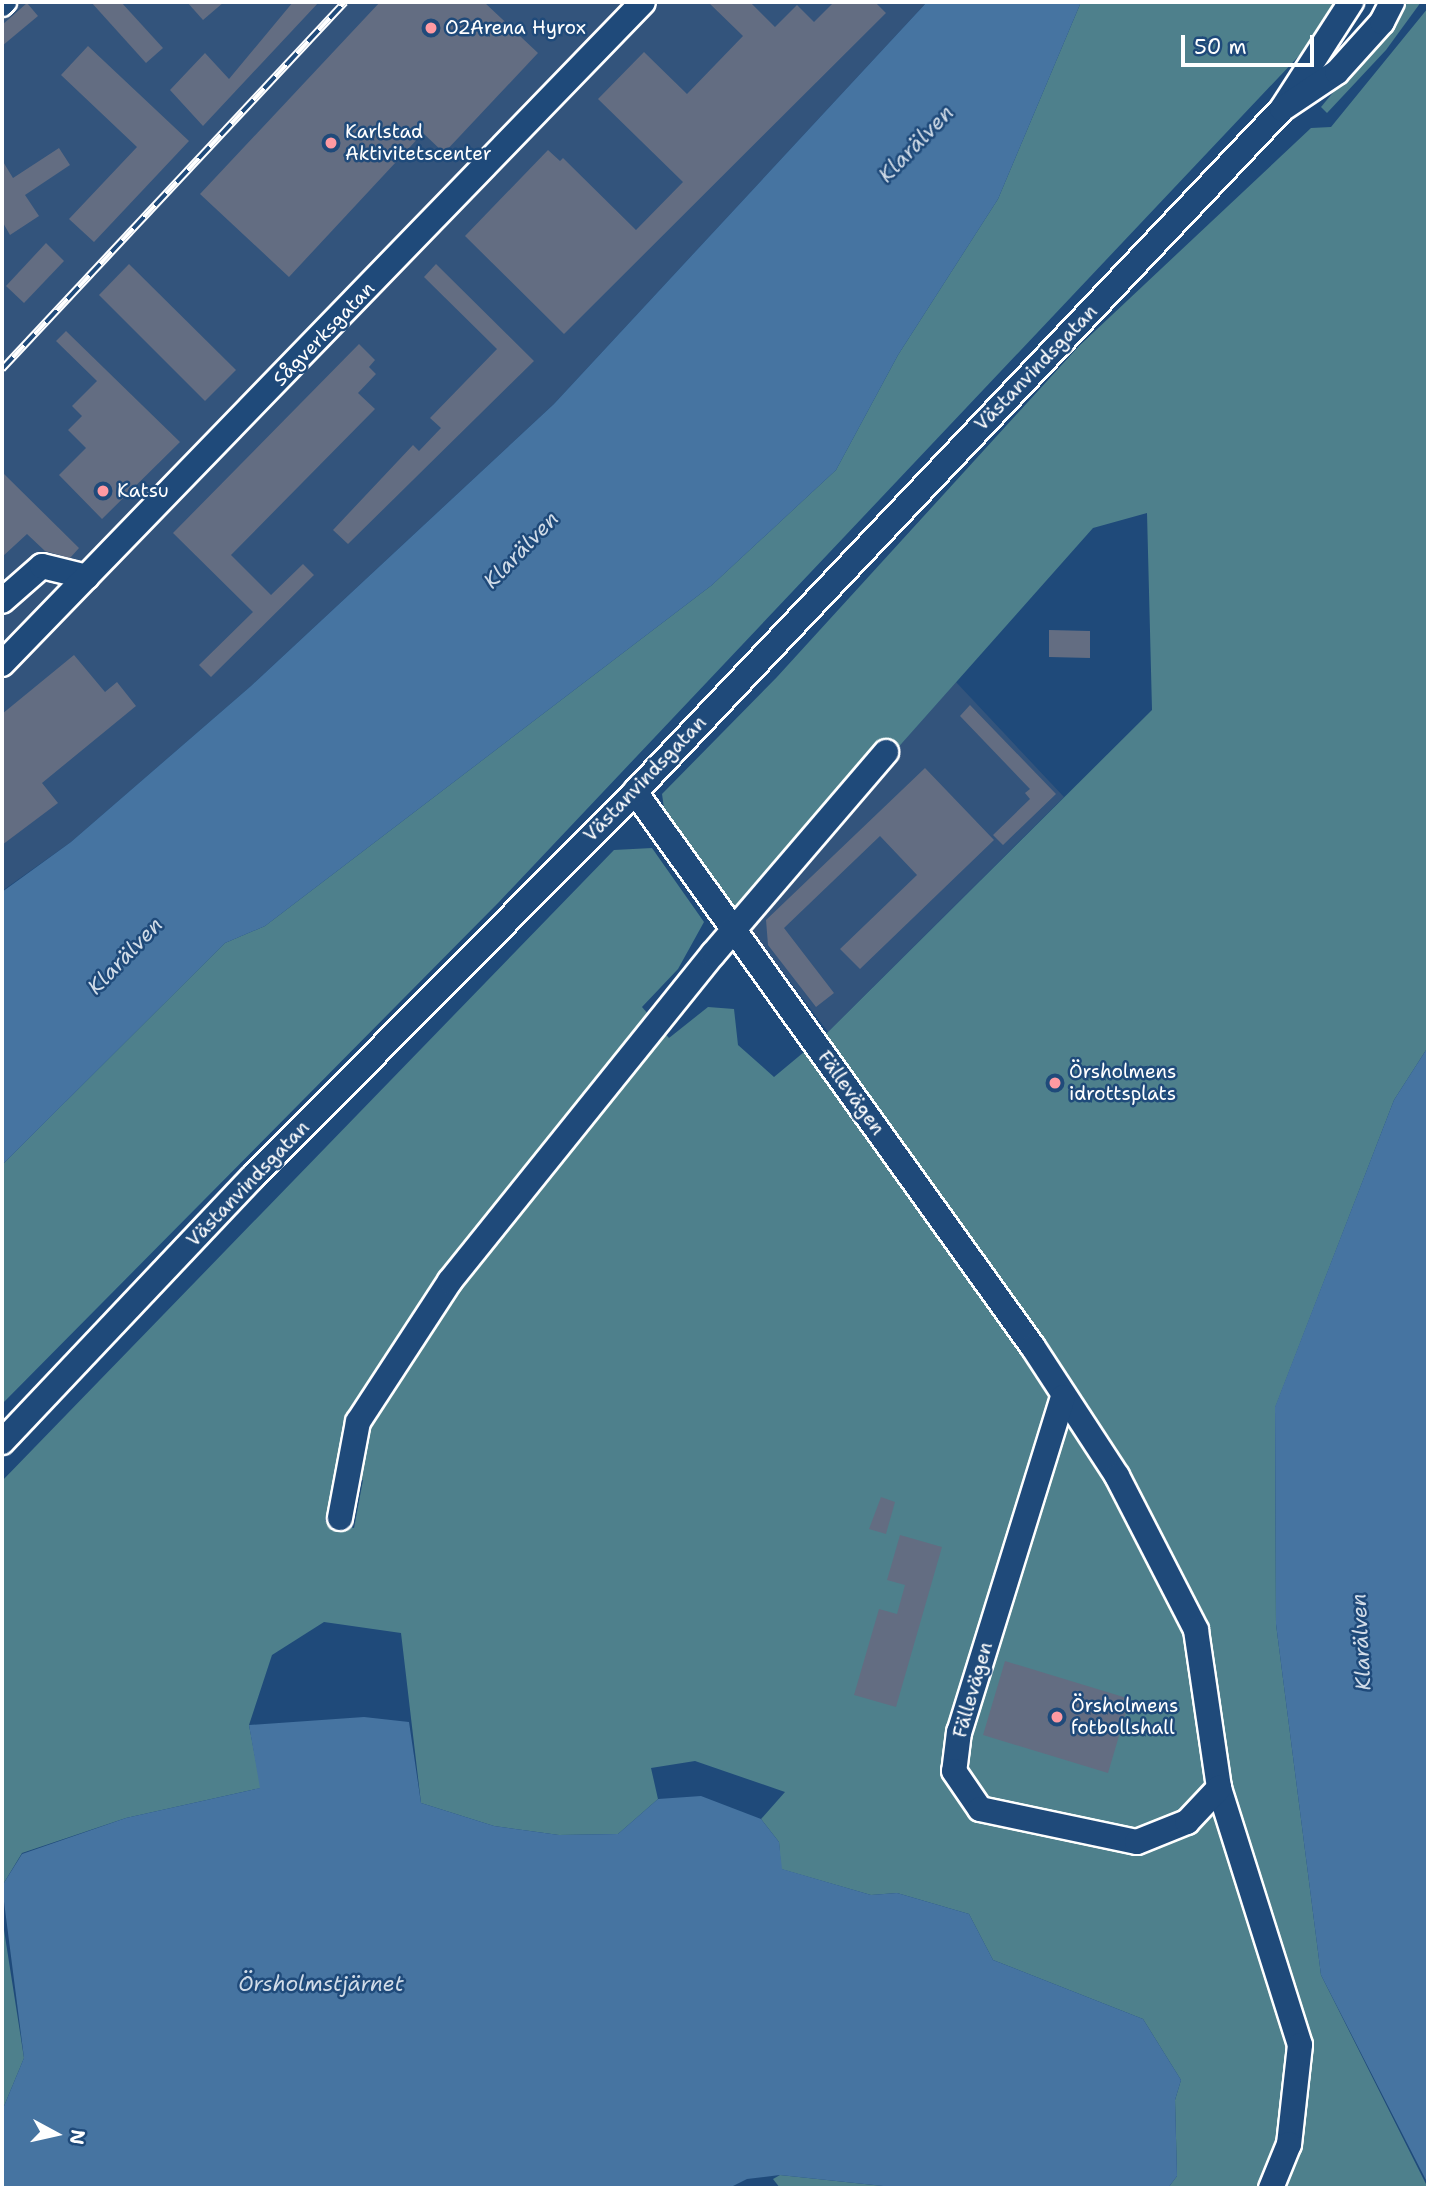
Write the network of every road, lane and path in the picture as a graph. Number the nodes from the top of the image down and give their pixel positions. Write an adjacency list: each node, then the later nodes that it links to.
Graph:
1 (643, 2): 5 (street, Sågverksgatan)
2 (1351, 2): 4 (street, Västanvindsgatan)
3 (1392, 2): 4 (street, Västanvindsgatan)
4 (1282, 109): 9 (street, Västanvindsgatan)
5 (87, 577): 6 (street); 7 (street, Sågverksgatan)
6 (2, 601)
7 (2, 664)
8 (886, 752): 10 (street)
9 (635, 792): 10 (street, Fällevägen); 12 (street, Västanvindsgatan)
10 (734, 930): 11 (street, Fällevägen); 13 (street)
11 (1063, 1397): 14 (street, Fällevägen); 14 (street, Fällevägen)
12 (2, 1442)
13 (340, 1518)
14 (1219, 1788): 15 (street, Fällevägen)
15 (1271, 2188)

